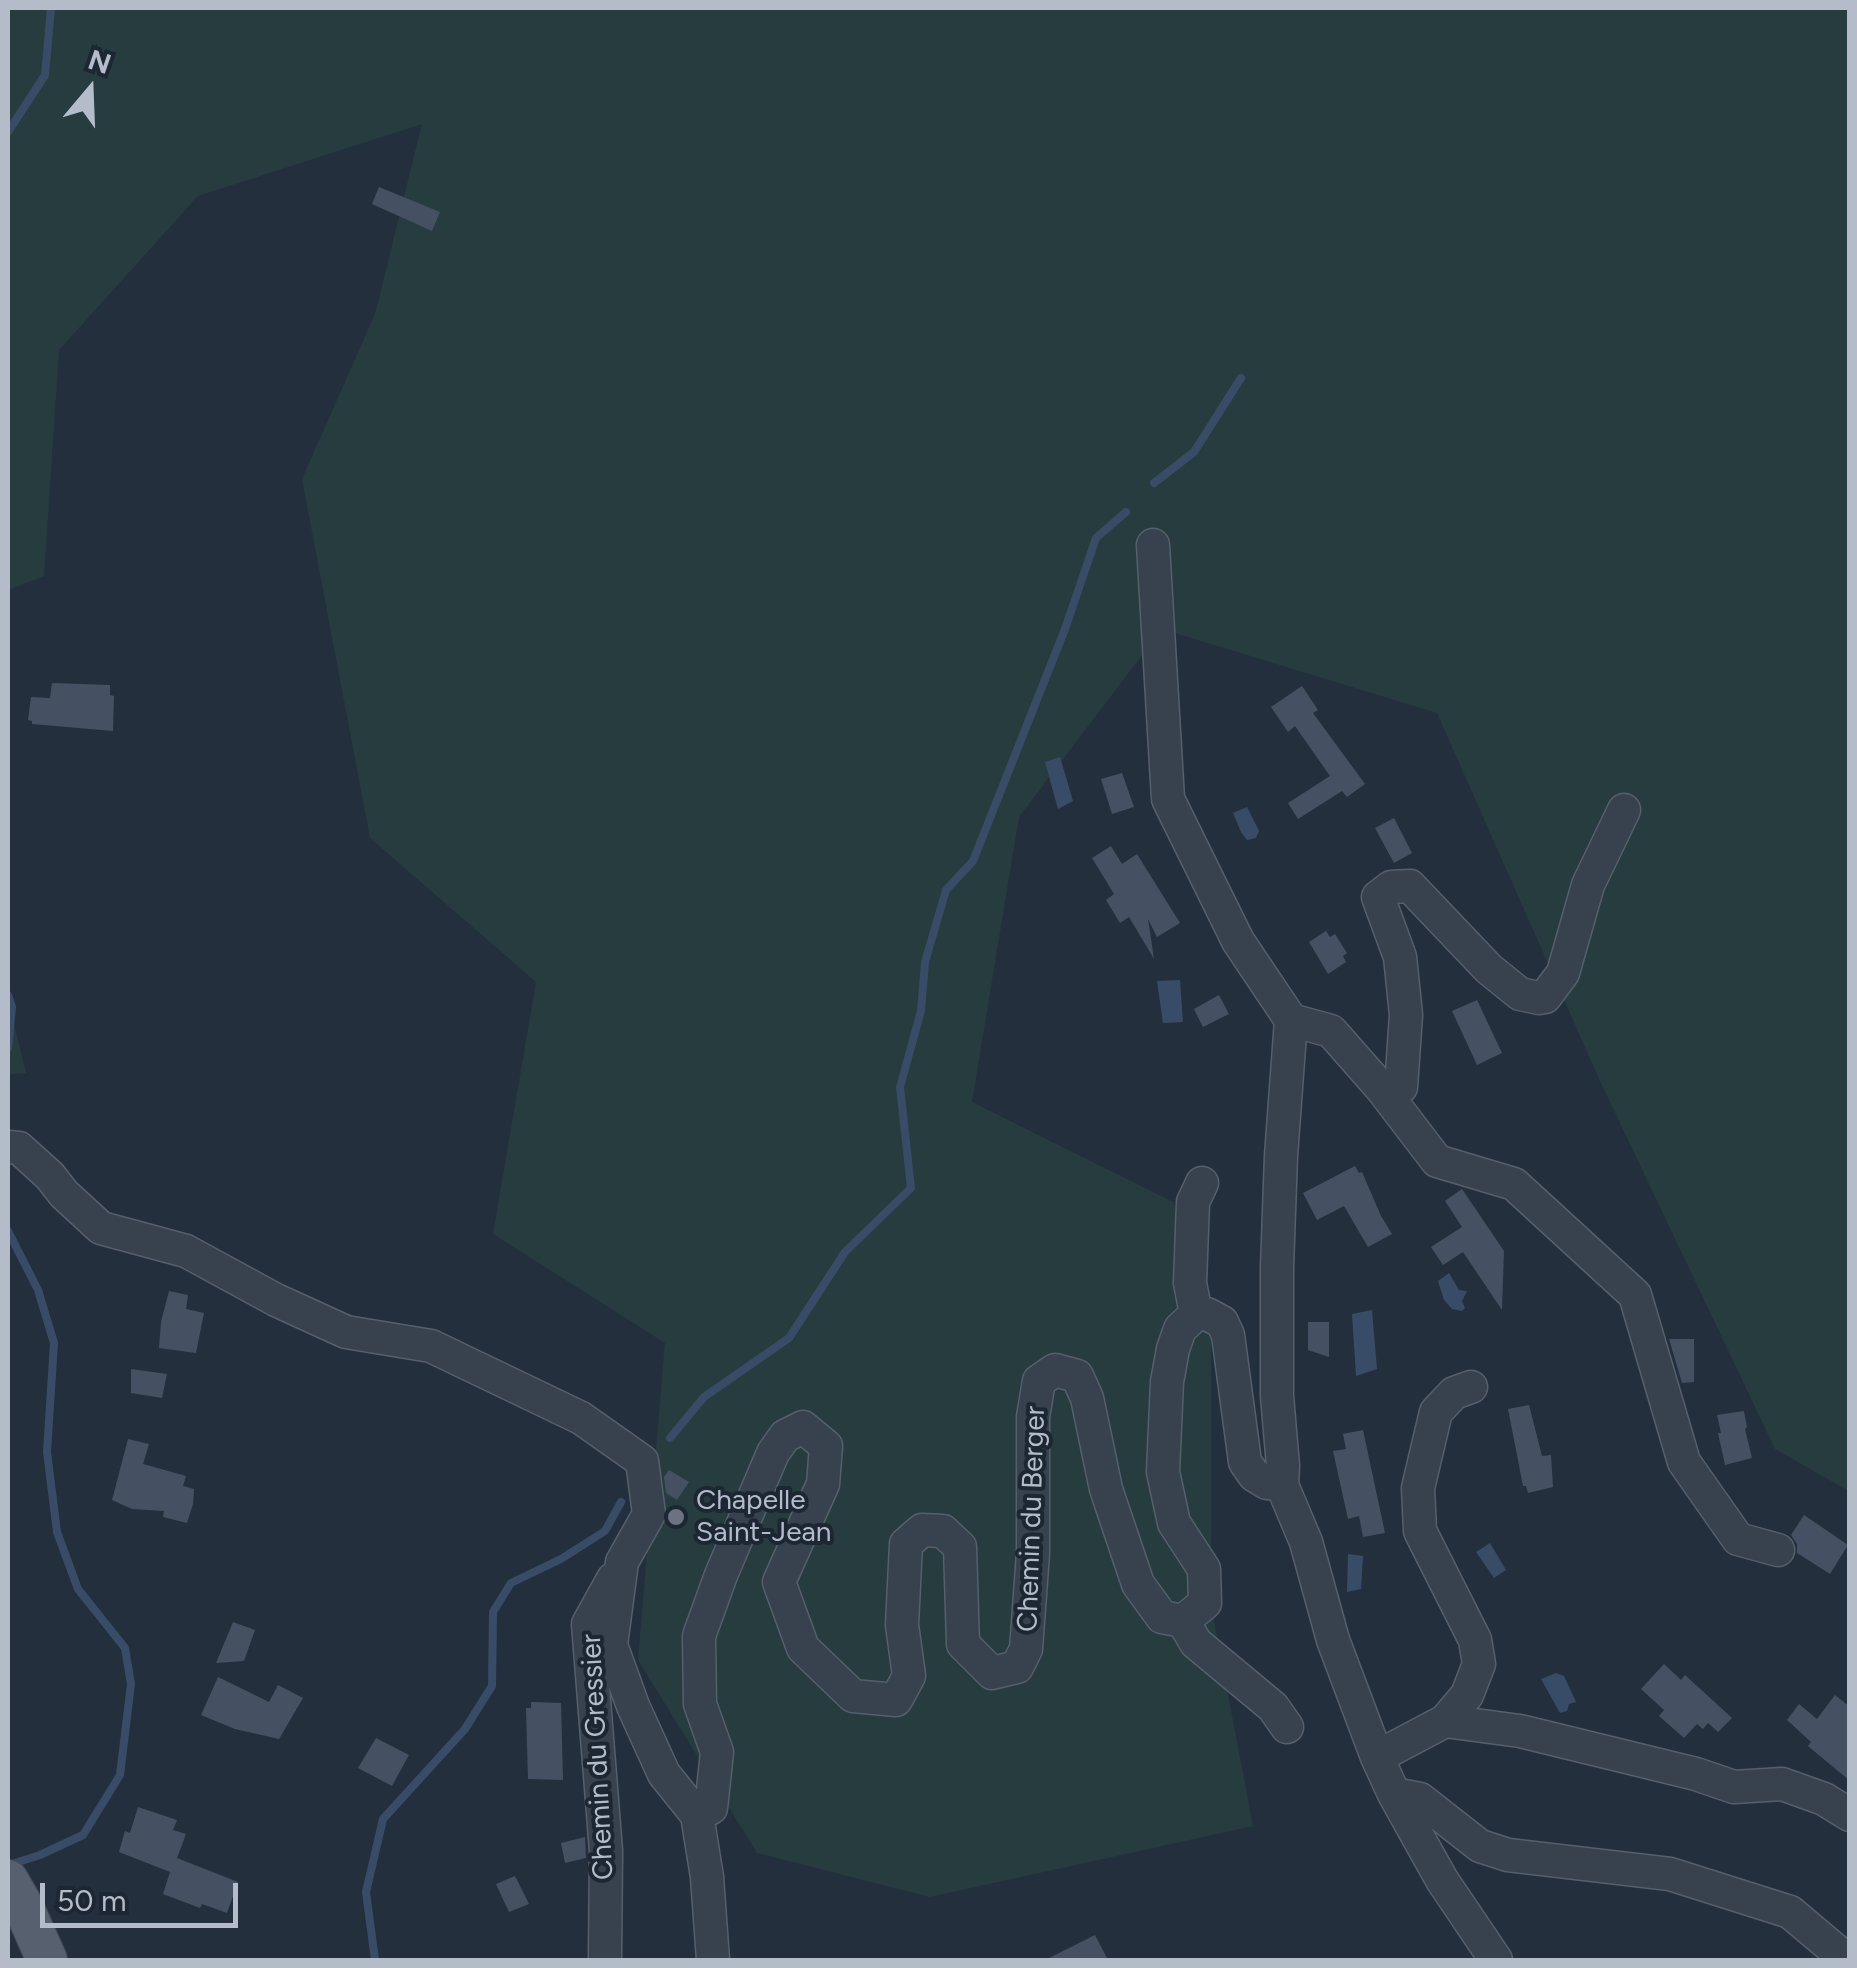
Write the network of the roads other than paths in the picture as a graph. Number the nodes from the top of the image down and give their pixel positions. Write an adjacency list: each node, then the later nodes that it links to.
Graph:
1 (1182, 578): 3 (street)
2 (1624, 810): 4 (street)
3 (1291, 1020): 4 (street); 9 (street)
4 (1382, 1089): 10 (street)
5 (8, 1148): 11 (street, Chemin du Gressier)
6 (1202, 1183): 7 (street)
7 (1196, 1314): 9 (street); 12 (street)
8 (1471, 1387): 13 (street)
9 (1282, 1485): 15 (street)
10 (1778, 1550)
11 (622, 1562): 17 (street); 21 (street, Chemin du Gressier)
12 (1183, 1622): 14 (street); 17 (street, Chemin du Berger)
13 (1445, 1722): 15 (street); 18 (street)
14 (1287, 1726)
15 (1377, 1757): 16 (street)
16 (1394, 1794): 23 (street); 24 (street)
17 (696, 1815): 22 (street)
18 (1850, 1815)
19 (8, 1880): 20 (main road)
20 (48, 1960)
21 (605, 1960)
22 (714, 1960)
23 (1496, 1960)
24 (1847, 1960)

